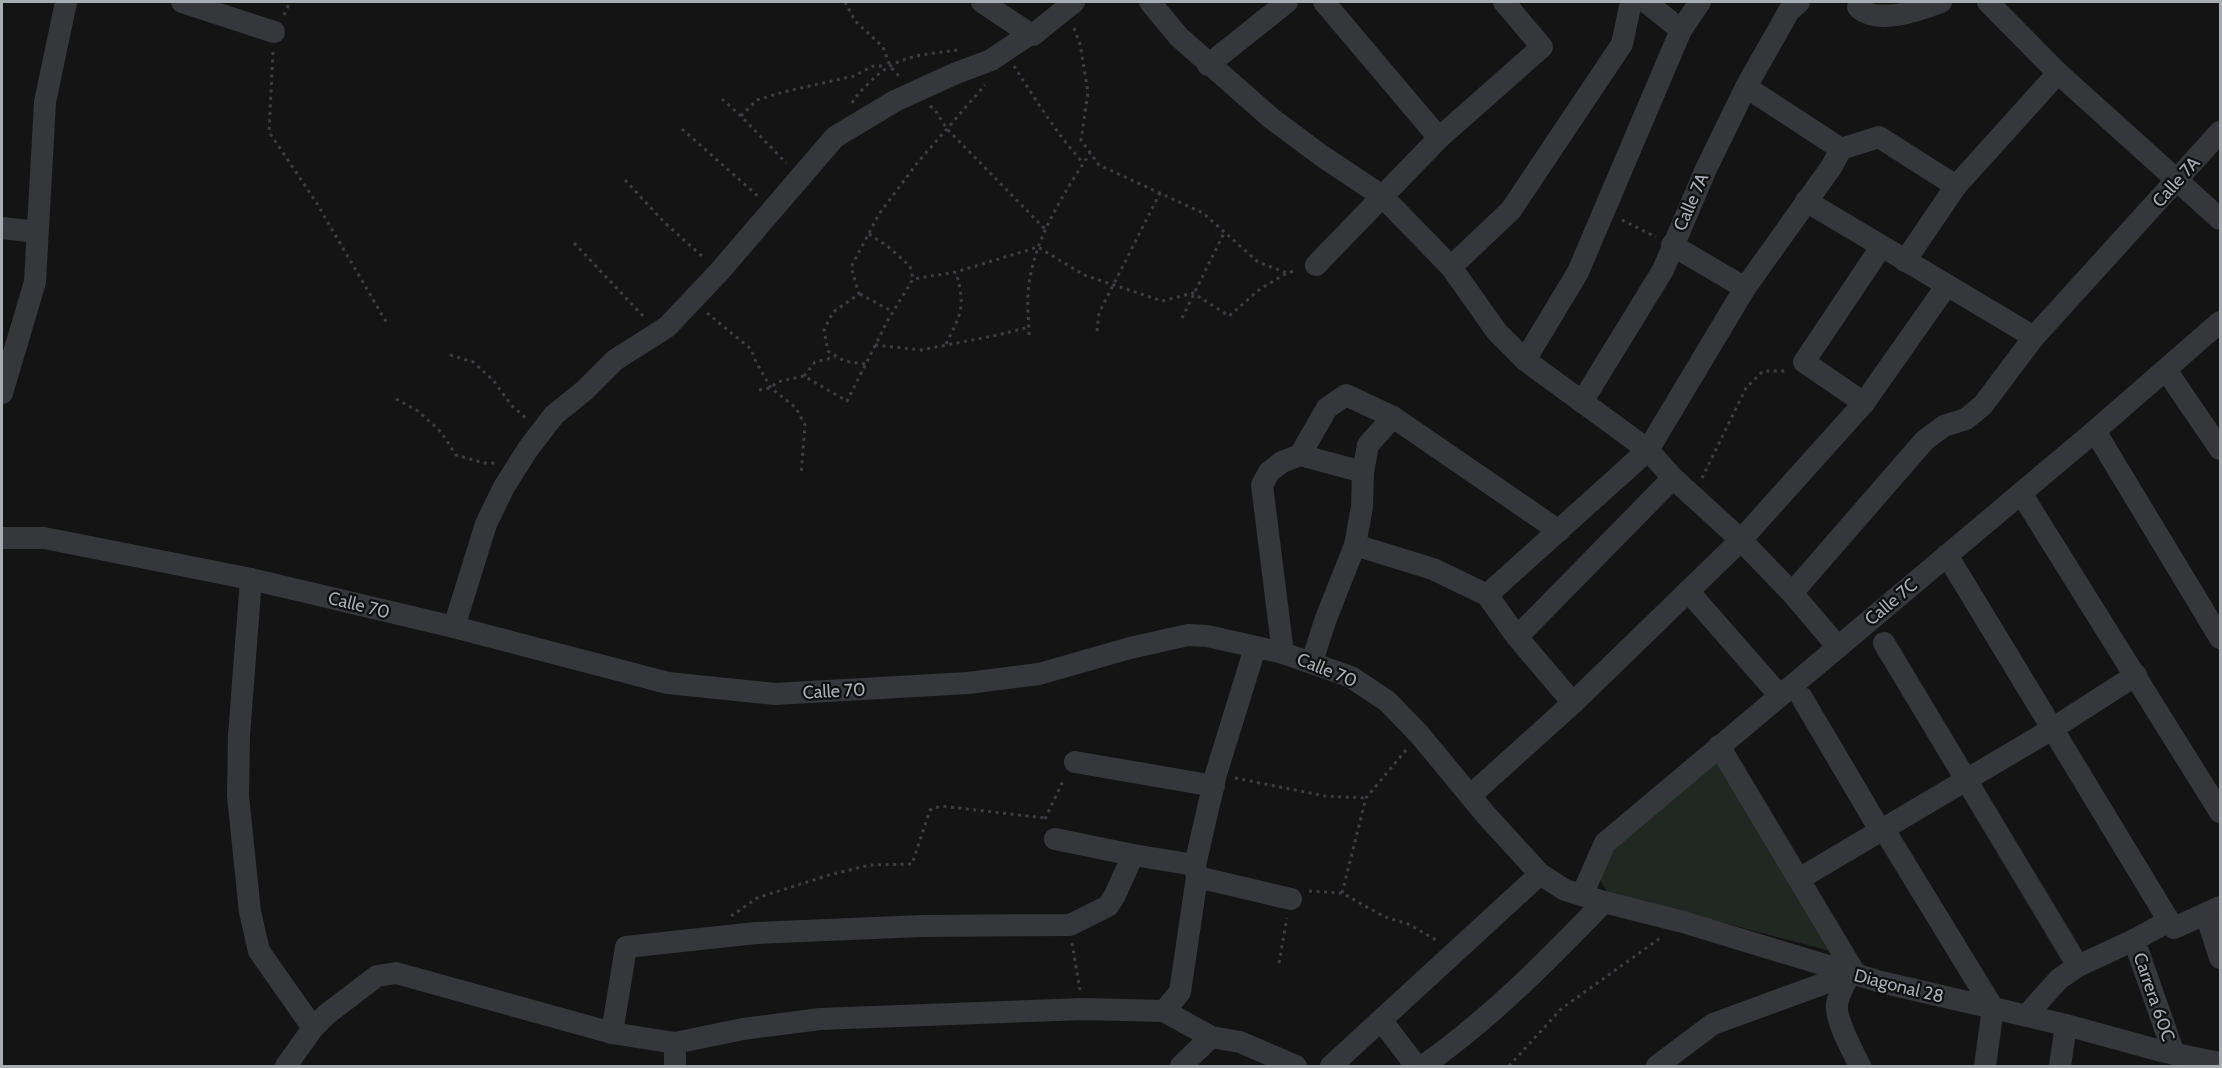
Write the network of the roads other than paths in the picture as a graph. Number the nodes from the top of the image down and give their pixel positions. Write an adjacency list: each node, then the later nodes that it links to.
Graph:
1 (66, 2): 31 (street)
2 (182, 2): 17 (street)
3 (982, 2): 18 (street)
4 (1150, 2): 19 (street)
5 (1287, 2): 19 (street)
6 (1324, 2): 23 (street)
7 (1504, 2): 23 (street)
8 (1631, 2): 36 (street)
9 (1646, 2): 16 (street)
10 (1700, 2): 16 (street)
11 (1941, 2): 15 (street)
12 (1989, 2): 20 (street)
13 (1070, 4): 18 (street)
14 (1789, 4): 21 (street, Calle 7A)
15 (1858, 7)
16 (1681, 30): 41 (street)
17 (274, 32)
18 (1030, 34): 63 (street)
19 (1208, 64): 27 (street)
20 (2058, 73): 25 (street); 26 (street)
21 (1746, 87): 24 (street); 32 (street, Calle 7A)
22 (2220, 132): 25 (street, Calle 7A)
23 (1439, 138): 27 (street)
24 (1841, 149): 26 (street); 28 (street)
25 (2178, 180): 29 (street); 40 (street, Calle 7A)
26 (1956, 186): 34 (street)
27 (1382, 196): 35 (street); 36 (street)
28 (1806, 201): 33 (street); 38 (street)
29 (2220, 219)
30 (2, 228): 31 (street)
31 (37, 232): 43 (street)
32 (1672, 245): 38 (street); 44 (street, Calle 7A)
33 (1881, 247): 34 (street); 45 (street)
34 (1905, 261): 37 (street)
35 (1316, 265)
36 (1451, 267): 41 (street)
37 (1947, 285): 40 (street); 45 (street)
38 (1745, 288): 49 (street)
39 (2220, 322): 42 (street, Calle 7C)
40 (2034, 337): 61 (street, Calle 7A)
41 (1525, 360): 44 (street)
42 (2166, 370): 47 (street, Calle 7C); 48 (street)
43 (2, 393)
44 (1582, 402): 49 (street)
45 (1863, 403): 56 (street)
46 (1393, 417): 50 (street); 51 (street); 54 (street)
47 (2095, 431): 53 (street, Calle 7C); 65 (street)
48 (2220, 449)
49 (1648, 450): 52 (street); 54 (street)
50 (1300, 455): 51 (street); 69 (street)
51 (1363, 472): 57 (street)
52 (1673, 478): 56 (street); 64 (street)
53 (2021, 493): 58 (street, Calle 7C); 71 (street)
54 (1558, 531): 62 (street)
55 (2, 538): 59 (street, Calle 70)
56 (1741, 540): 60 (street); 61 (street)
57 (1354, 545): 62 (street); 70 (street)
58 (1947, 555): 67 (street, Calle 7C); 74 (street)
59 (251, 579): 63 (street, Calle 70); 101 (street)
60 (1688, 591): 72 (street); 73 (street)
61 (1792, 592): 67 (street)
62 (1487, 595): 64 (street)
63 (454, 627): 68 (street, Calle 70)
64 (1517, 637): 73 (street)
65 (2220, 638)
66 (1884, 643): 77 (street)
67 (1838, 647): 72 (street, Calle 7C)
68 (1255, 648): 69 (street, Calle 70); 78 (street)
69 (1283, 653): 70 (street, Calle 70)
70 (1312, 662): 79 (street, Calle 70)
71 (2136, 675): 74 (street); 80 (street)
72 (1791, 697): 75 (street, Calle 7C); 81 (street)
73 (1573, 703): 79 (street)
74 (2052, 729): 77 (street); 91 (street)
75 (1719, 746): 86 (street); 87 (street, Calle 7C)
76 (1075, 762): 78 (street)
77 (1966, 779): 81 (street); 94 (street)
78 (1215, 780): 84 (street)
79 (1471, 795): 85 (street, Calle 70)
80 (2220, 812)
81 (1882, 829): 86 (street); 96 (street)
82 (1055, 838): 83 (street)
83 (1133, 855): 84 (street); 102 (street)
84 (1196, 871): 88 (street); 97 (street)
85 (1539, 874): 87 (street, Calle 70); 99 (street)
86 (1799, 879): 95 (street)
87 (1582, 895): 89 (street, Diagonal 28)
88 (1291, 898)
89 (1604, 902): 95 (street, Diagonal 28); 113 (street)
90 (2213, 910): 91 (street); 93 (street)
91 (2169, 921): 92 (street)
92 (2134, 940): 94 (street); 105 (street, Carrera 60C)
93 (2220, 958)
94 (2078, 966): 98 (street)
95 (1853, 974): 96 (street, Diagonal 28); 114 (street); 115 (street)
96 (1993, 1008): 98 (street, Diagonal 28); 116 (street)
97 (1164, 1011): 103 (street); 104 (street)
98 (2026, 1016): 100 (street, Diagonal 28)
99 (1382, 1021): 111 (street); 112 (street)
100 (2066, 1025): 105 (street, Diagonal 28); 117 (street)
101 (313, 1028): 102 (street); 107 (street)
102 (612, 1033): 104 (street)
103 (1211, 1037): 109 (street); 110 (street)
104 (675, 1043): 108 (street)
105 (2166, 1057): 106 (street, Diagonal 28)
106 (2220, 1063)
107 (290, 1065)
108 (675, 1066)
109 (1181, 1066)
110 (1296, 1066)
111 (1331, 1066)
112 (1416, 1066)
113 (1423, 1066)
114 (1657, 1066)
115 (1860, 1066)
116 (1985, 1066)
117 (2060, 1066)

